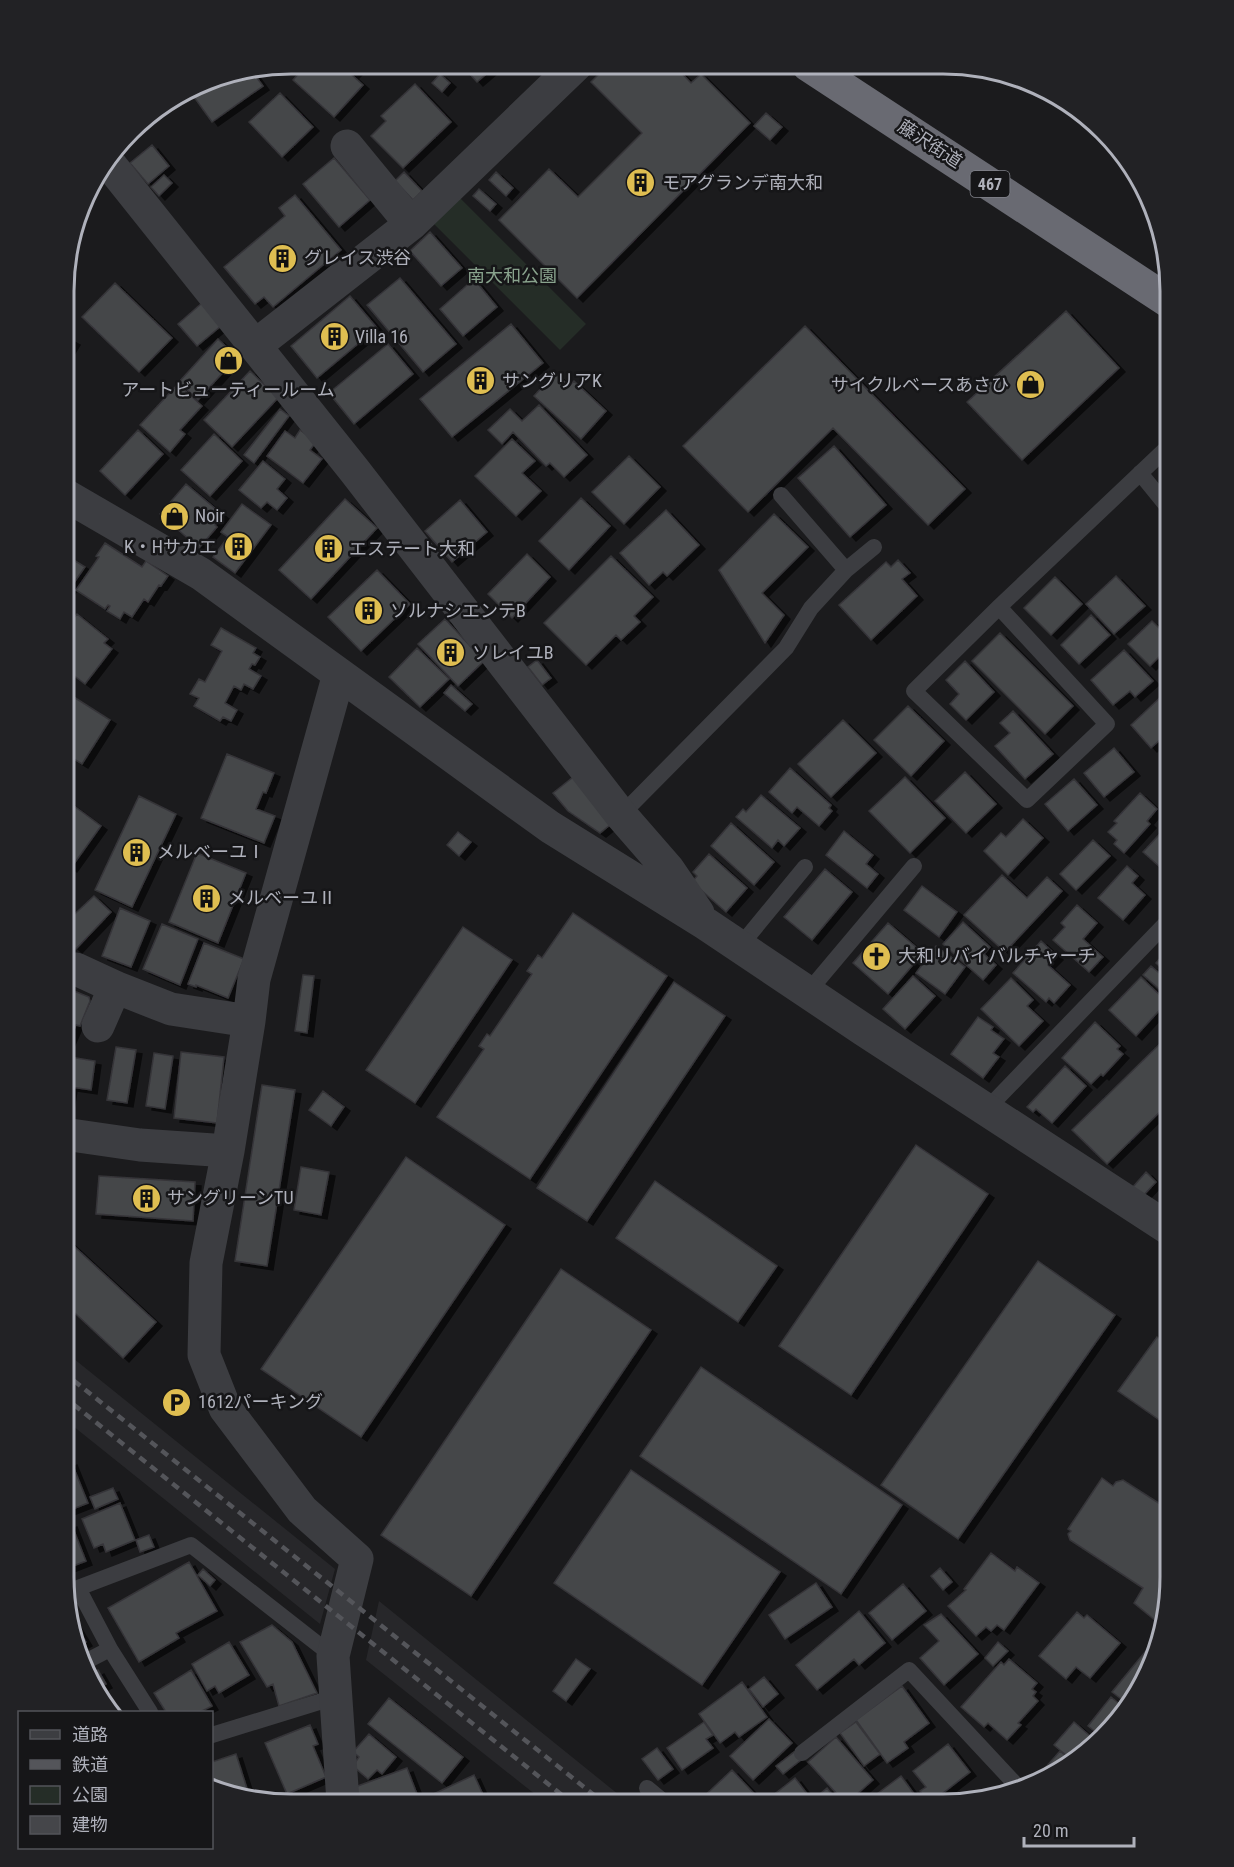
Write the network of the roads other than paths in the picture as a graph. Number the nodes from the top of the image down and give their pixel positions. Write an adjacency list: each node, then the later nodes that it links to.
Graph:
1 (567, 74): 5 (street)
2 (823, 74): 6 (highway, 藤沢街道 / 467)
3 (347, 147): 5 (street)
4 (112, 167): 7 (street)
5 (411, 224): 7 (street)
6 (1160, 296)
7 (256, 345): 17 (street)
8 (1160, 454): 9 (lane)
9 (1140, 473): 11 (lane); 15 (lane)
10 (781, 495): 14 (lane)
11 (1160, 498)
12 (74, 501): 16 (street)
13 (874, 547): 14 (lane)
14 (846, 570): 17 (lane)
15 (999, 607): 15 (lane)
16 (339, 674): 20 (street); 26 (street)
17 (621, 815): 20 (street)
18 (914, 866): 25 (lane)
19 (805, 867): 22 (lane)
20 (706, 924): 22 (street)
21 (1160, 929): 28 (lane)
22 (740, 946): 25 (street)
23 (76, 969): 24 (street)
24 (115, 987): 26 (street); 27 (street)
25 (808, 992): 28 (street)
26 (249, 1021): 30 (street)
27 (98, 1026)
28 (986, 1110): 31 (street)
29 (74, 1135): 30 (street)
30 (228, 1151): 33 (street)
31 (1160, 1223)
32 (110, 1649): 33 (lane); 34 (lane); 36 (lane)
33 (333, 1656): 35 (street)
34 (90, 1659)
35 (335, 1697): 37 (lane); 41 (street)
36 (149, 1711)
37 (213, 1735)
38 (802, 1753): 39 (lane)
39 (1013, 1782)
40 (647, 1788): 42 (lane)
41 (342, 1794)
42 (654, 1794)

